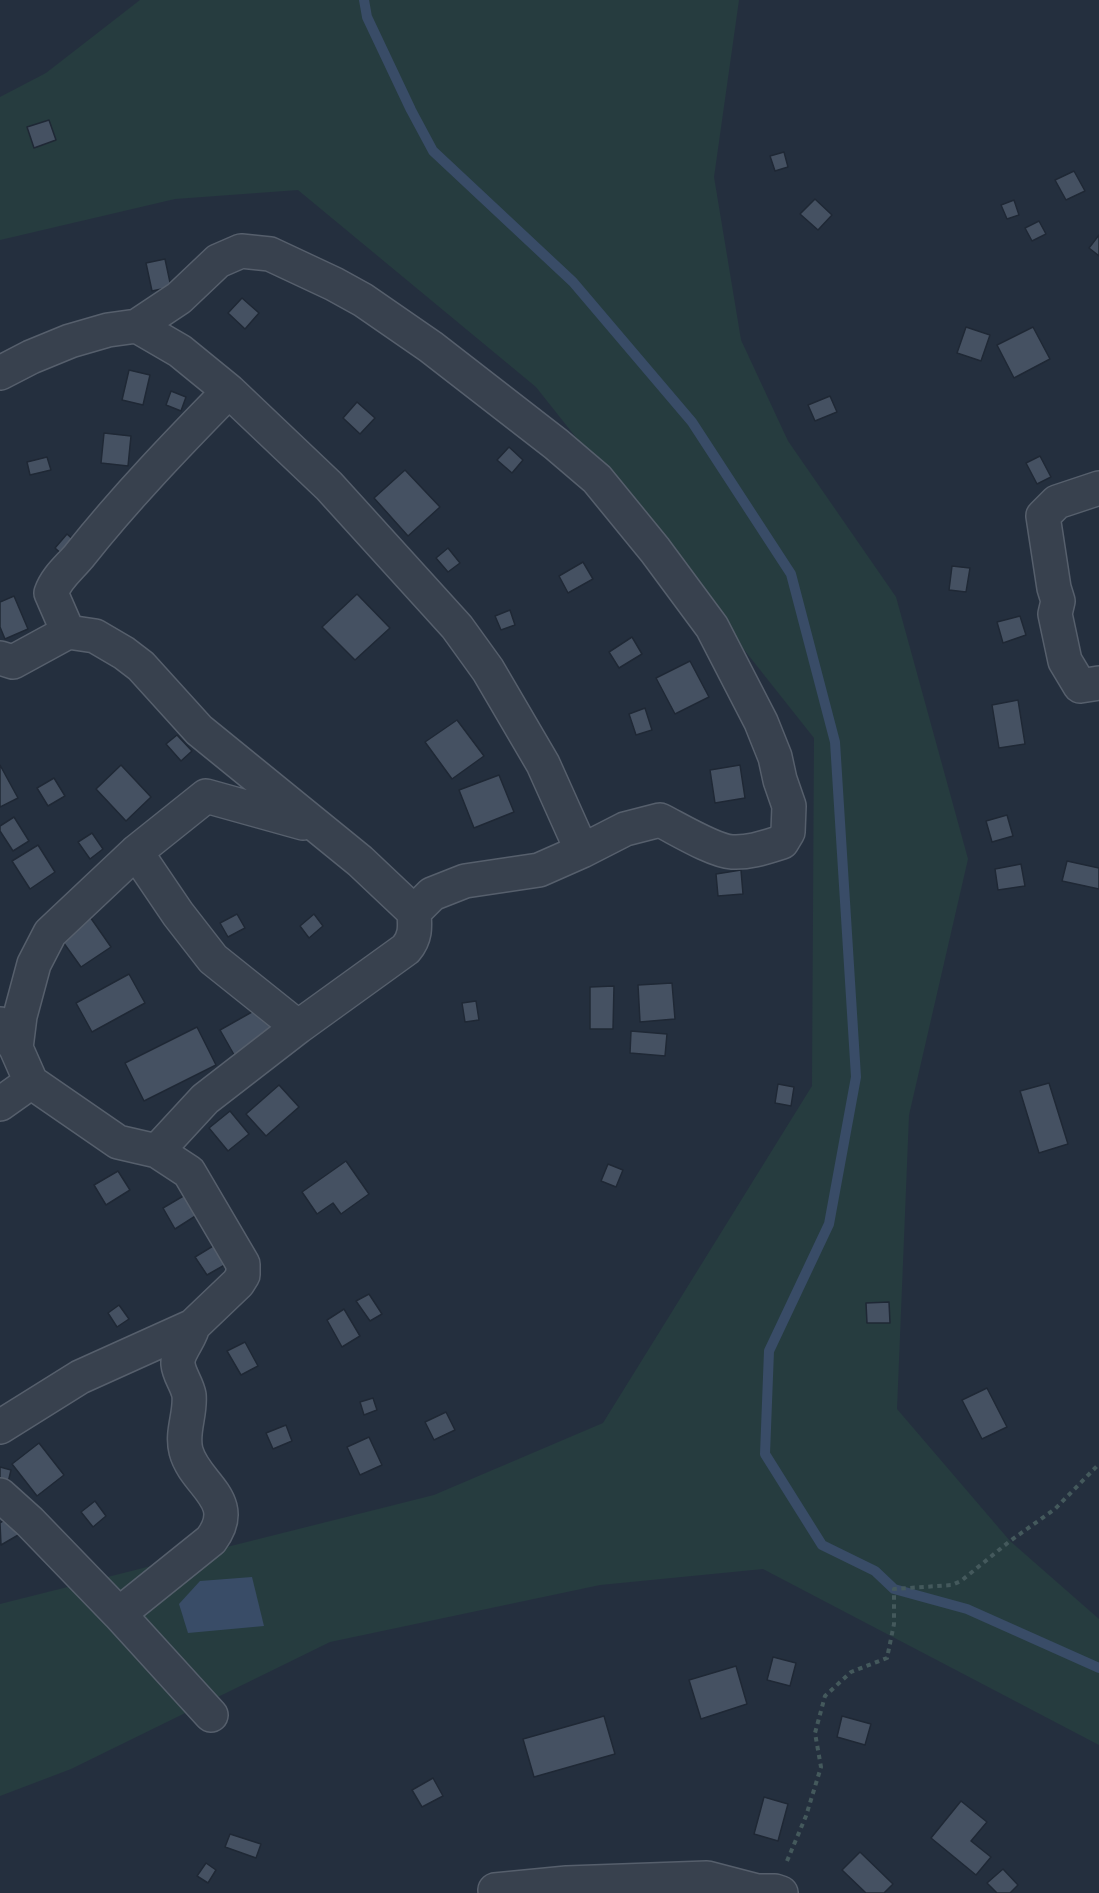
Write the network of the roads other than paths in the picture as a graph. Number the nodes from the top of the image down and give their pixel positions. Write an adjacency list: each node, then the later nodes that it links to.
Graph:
1 (137, 326): 2 (street); 3 (street); 9 (street)
2 (0, 373)
3 (229, 391): 5 (street); 9 (street)
4 (1099, 488): 7 (street)
5 (68, 632): 6 (street); 8 (street)
6 (0, 658)
7 (1099, 682)
8 (316, 826): 10 (street); 11 (street)
9 (582, 851): 11 (street)
10 (136, 852): 12 (street); 13 (street)
11 (414, 912): 12 (street)
12 (298, 1028): 16 (street)
13 (8, 1036): 14 (street)
14 (31, 1082): 15 (street); 16 (street)
15 (0, 1104)
16 (156, 1151): 17 (street)
17 (194, 1326): 18 (street); 20 (street)
18 (0, 1427)
19 (0, 1495): 20 (street)
20 (120, 1614): 21 (street)
21 (211, 1715)
22 (778, 1892): 23 (street)
23 (496, 1893)

